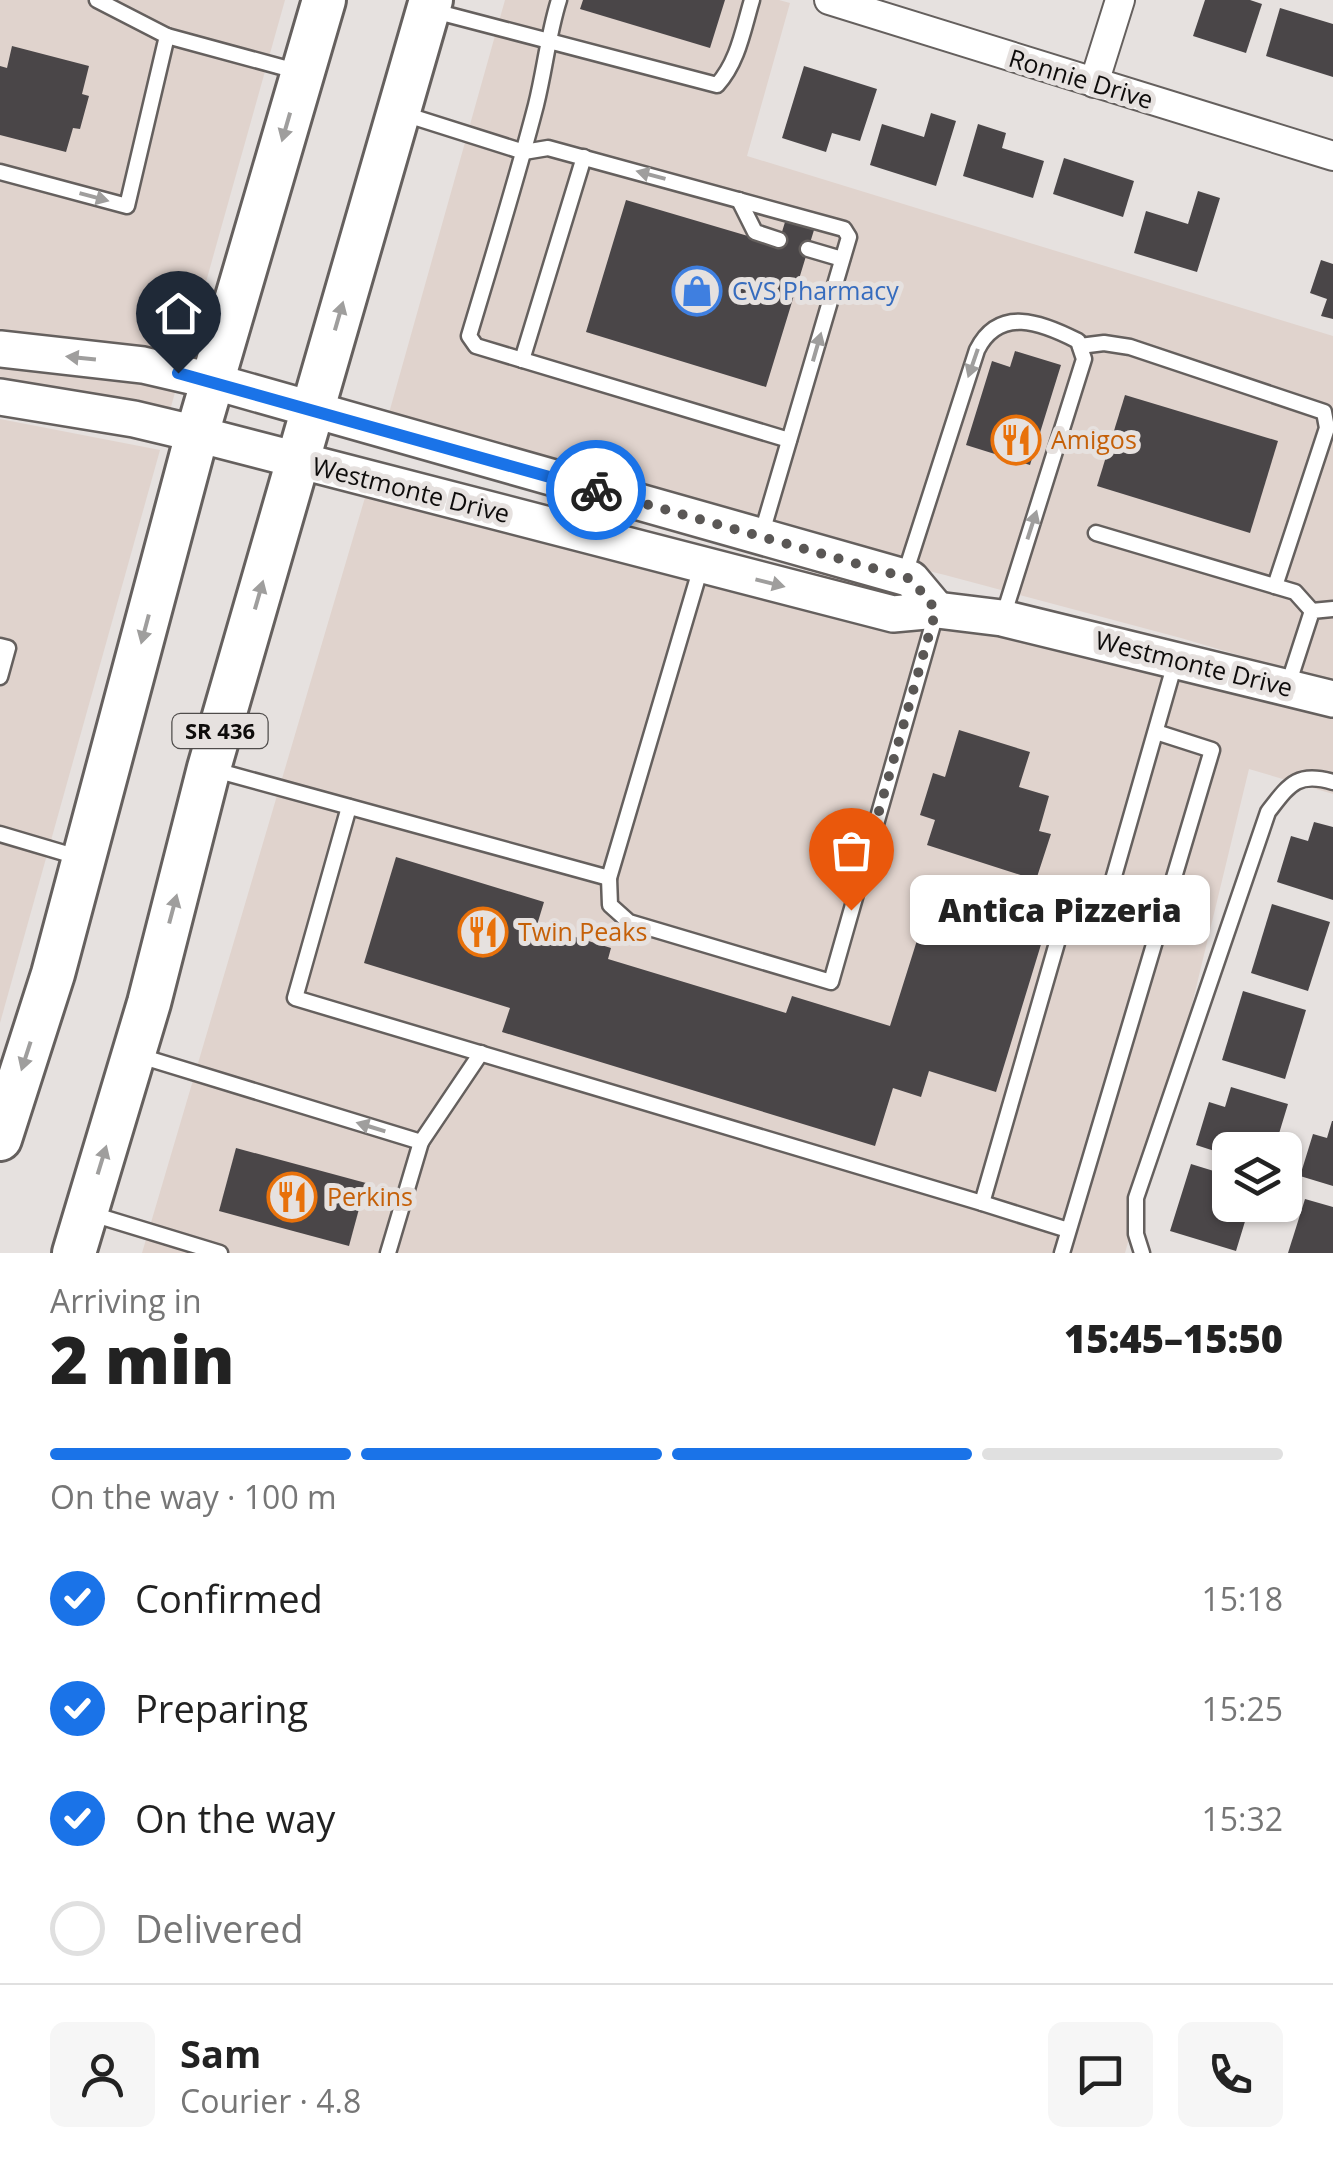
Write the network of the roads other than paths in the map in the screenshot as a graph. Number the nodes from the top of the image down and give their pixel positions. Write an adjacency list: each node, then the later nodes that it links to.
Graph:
1 (97, 0): 8 (lane)
2 (324, 0): 10 (main road)
3 (560, 0): 9 (lane)
4 (752, 0): 9 (lane)
5 (829, 0): 11 (street, Ronnie Drive)
6 (1120, 0): 11 (street)
7 (429, 5): 9 (lane); 12 (main road, SR 436)
8 (167, 36): 10 (lane); 16 (lane, one-way to 8)
9 (546, 42): 13 (lane)
10 (302, 73): 24 (main road, one-way to 24)
11 (1094, 84): 14 (street, Ronnie Drive)
12 (398, 113): 13 (lane); 26 (main road, SR 436, one-way to 12)
13 (524, 152): 15 (lane); 23 (lane)
14 (1333, 156)
15 (584, 157): 17 (lane, one-way to 15); 23 (lane)
16 (0, 172)
17 (739, 200): 18 (lane); 20 (lane)
18 (780, 240)
19 (808, 248): 20 (lane)
20 (842, 259): 28 (lane, one-way to 20)
21 (1080, 346): 33 (lane, one-way to 33); 34 (lane); 38 (lane, one-way to 21)
22 (0, 349): 24 (street, Westmonte Drive, one-way to 22)
23 (522, 360): 28 (lane)
24 (212, 382): 26 (street, Westmonte Drive); 27 (main road)
25 (0, 397): 27 (street, Westmonte Drive)
26 (312, 410): 29 (main road, SR 436); 31 (street, Westmonte Drive)
27 (198, 434): 29 (street, Westmonte Drive); 49 (main road, one-way to 49)
28 (789, 440): 31 (lane)
29 (297, 460): 32 (street, Westmonte Drive); 45 (main road, SR 436, one-way to 29)
30 (1096, 533): 34 (lane)
31 (760, 537): 33 (street, Westmonte Drive)
32 (702, 565): 36 (street, Westmonte Drive, one-way to 36); 50 (lane)
33 (904, 578): 36 (street, Westmonte Drive)
34 (1275, 586): 37 (lane)
35 (1333, 609): 37 (lane)
36 (936, 610): 38 (street, Westmonte Drive); 50 (lane)
37 (1312, 611): 42 (lane)
38 (1002, 618): 40 (street, Westmonte Drive)
39 (0, 646): 41 (lane)
40 (1176, 659): 42 (street, Westmonte Drive); 44 (lane)
41 (0, 677)
42 (1288, 686): 43 (street, Westmonte Drive)
43 (1333, 699)
44 (1156, 732): 55 (lane); 57 (lane)
45 (210, 768): 47 (lane); 52 (main road, SR 436, one-way to 45)
46 (1333, 782): 62 (lane)
47 (349, 807): 50 (lane); 51 (lane)
48 (0, 834): 49 (lane)
49 (83, 859): 53 (main road, one-way to 53)
50 (609, 878)
51 (480, 1053): 54 (lane); 55 (lane)
52 (134, 1054): 54 (lane, one-way to 52); 56 (main road, SR 436, one-way to 52)
53 (0, 1139)
54 (421, 1142): 60 (lane)
55 (982, 1203): 57 (lane)
56 (87, 1212): 58 (main road, SR 436); 59 (lane)
57 (1068, 1230): 61 (lane)
58 (74, 1253)
59 (220, 1253)
60 (388, 1253)
61 (1062, 1253)
62 (1142, 1253)

